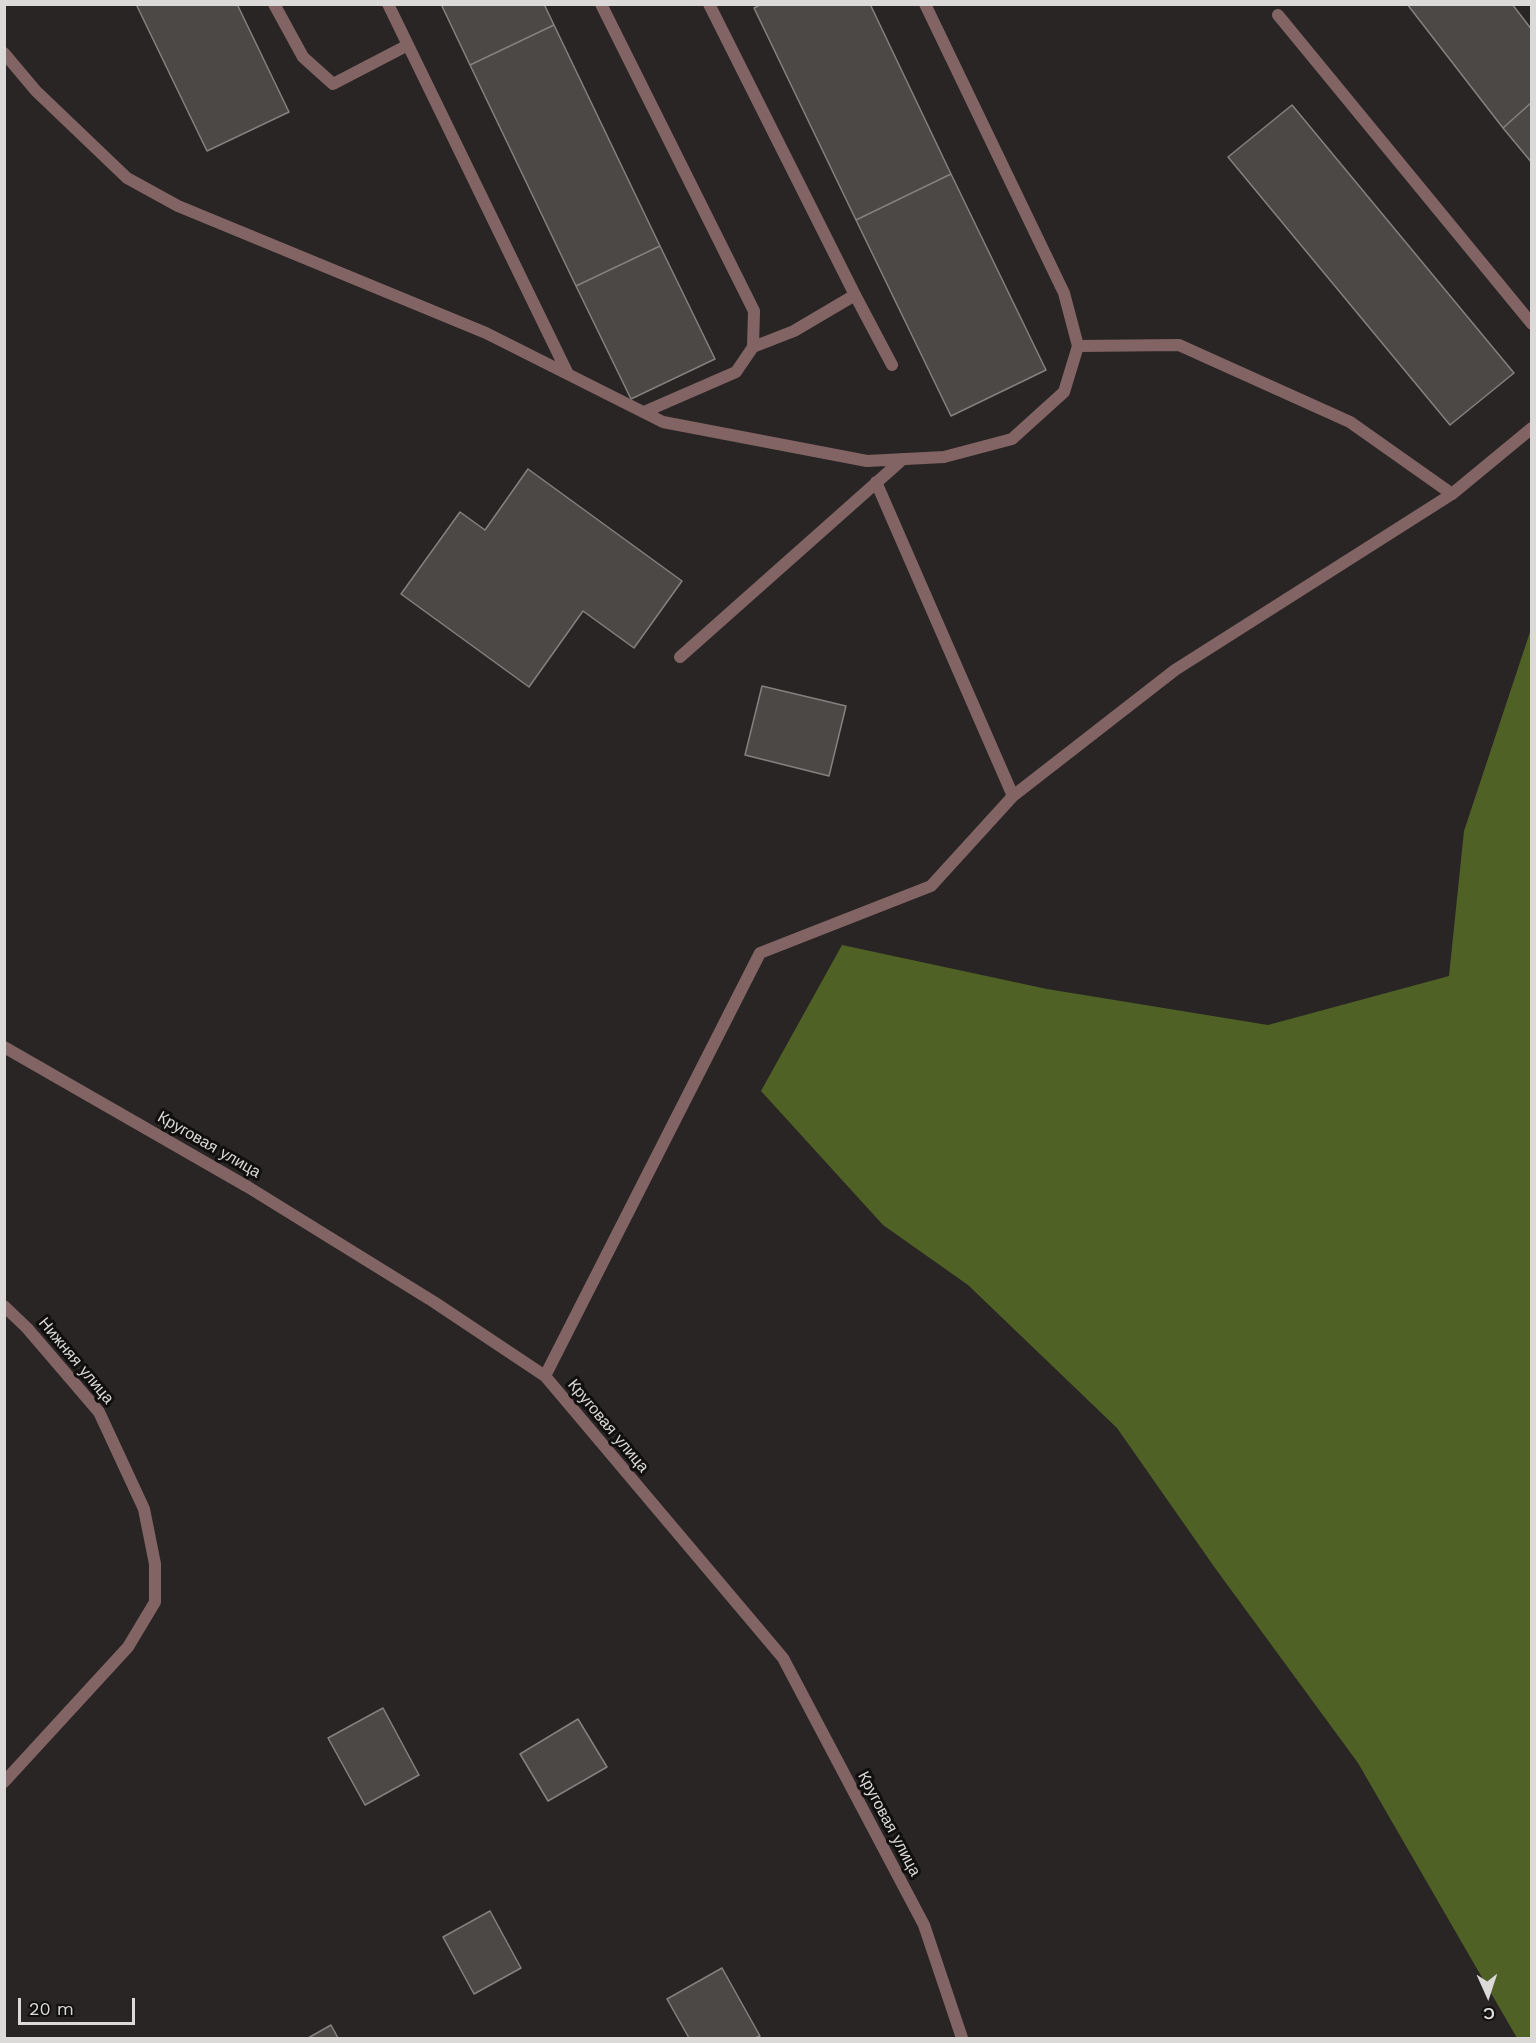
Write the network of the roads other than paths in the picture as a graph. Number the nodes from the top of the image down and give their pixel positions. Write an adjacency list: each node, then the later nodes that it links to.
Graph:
1 (274, 4): 7 (street)
2 (388, 4): 7 (street)
3 (601, 4): 12 (street)
4 (709, 4): 9 (street)
5 (925, 4): 11 (street)
6 (1278, 15): 10 (street)
7 (408, 45): 14 (street)
8 (4, 53): 14 (street)
9 (855, 296): 12 (street); 13 (street)
10 (1532, 324)
11 (1078, 346): 17 (street); 19 (street)
12 (753, 347): 15 (street)
13 (892, 365)
14 (568, 375): 15 (street)
15 (644, 412): 17 (street)
16 (1532, 428): 19 (street)
17 (903, 459): 18 (street)
18 (876, 482): 20 (street); 21 (street)
19 (1452, 494): 21 (street)
20 (680, 657)
21 (1013, 796): 24 (street)
22 (4, 1047): 24 (street, Круговая улица)
23 (4, 1306): 25 (street, Нижняя улица)
24 (544, 1376): 26 (street, Круговая улица)
25 (4, 1782)
26 (962, 2038)

